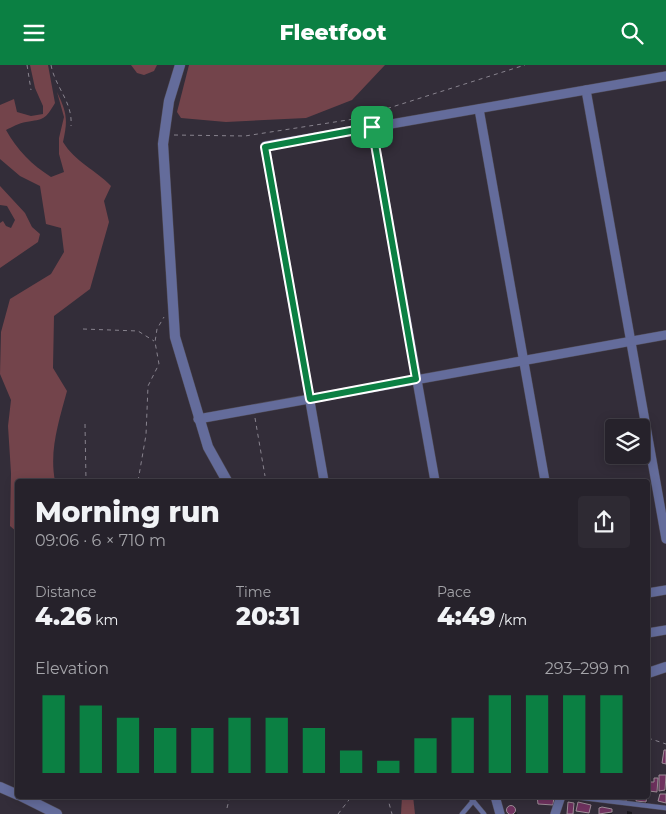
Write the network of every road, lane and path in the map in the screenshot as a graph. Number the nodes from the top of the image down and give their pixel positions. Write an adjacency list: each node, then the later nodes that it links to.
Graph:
1 (27, 65): 6 (path)
2 (51, 65): 9 (path)
3 (180, 65): 11 (street)
4 (525, 65): 11 (path)
5 (666, 76): 7 (street)
6 (31, 90)
7 (586, 90): 8 (street); 15 (street)
8 (479, 109): 10 (street); 17 (street)
9 (71, 126)
10 (372, 127): 18 (street); 19 (street)
11 (163, 135): 12 (street)
12 (172, 314): 16 (path); 21 (street)
13 (83, 329): 16 (path)
14 (666, 335): 15 (street)
15 (631, 341): 17 (street); 30 (street)
16 (155, 342): 25 (path)
17 (523, 360): 18 (street); 29 (street)
18 (416, 379): 19 (street); 28 (street)
19 (310, 399): 20 (street); 27 (street)
20 (254, 409): 21 (street); 23 (path)
21 (198, 419): 26 (street)
22 (85, 424): 24 (path)
23 (265, 476)
24 (86, 479)
25 (138, 479)
26 (226, 479)
27 (324, 479)
28 (434, 479)
29 (545, 479)
30 (666, 539)
31 (666, 590): 32 (street)
32 (650, 593)
33 (666, 630): 34 (street)
34 (650, 633)
35 (666, 667): 36 (street)
36 (650, 672)
37 (650, 739): 38 (path)
38 (666, 744)
39 (0, 787): 40 (street)
40 (15, 793)
41 (27, 799): 51 (street)
42 (229, 799): 49 (path)
43 (350, 799): 52 (path)
44 (389, 799): 53 (path)
45 (496, 799): 56 (street)
46 (560, 799): 57 (street)
47 (592, 799): 50 (lane)
48 (473, 801): 54 (lane); 55 (lane)
49 (227, 808)
50 (666, 808)
51 (57, 814)
52 (338, 814)
53 (392, 814)
54 (462, 814)
55 (484, 814)
56 (500, 814)
57 (554, 814)

